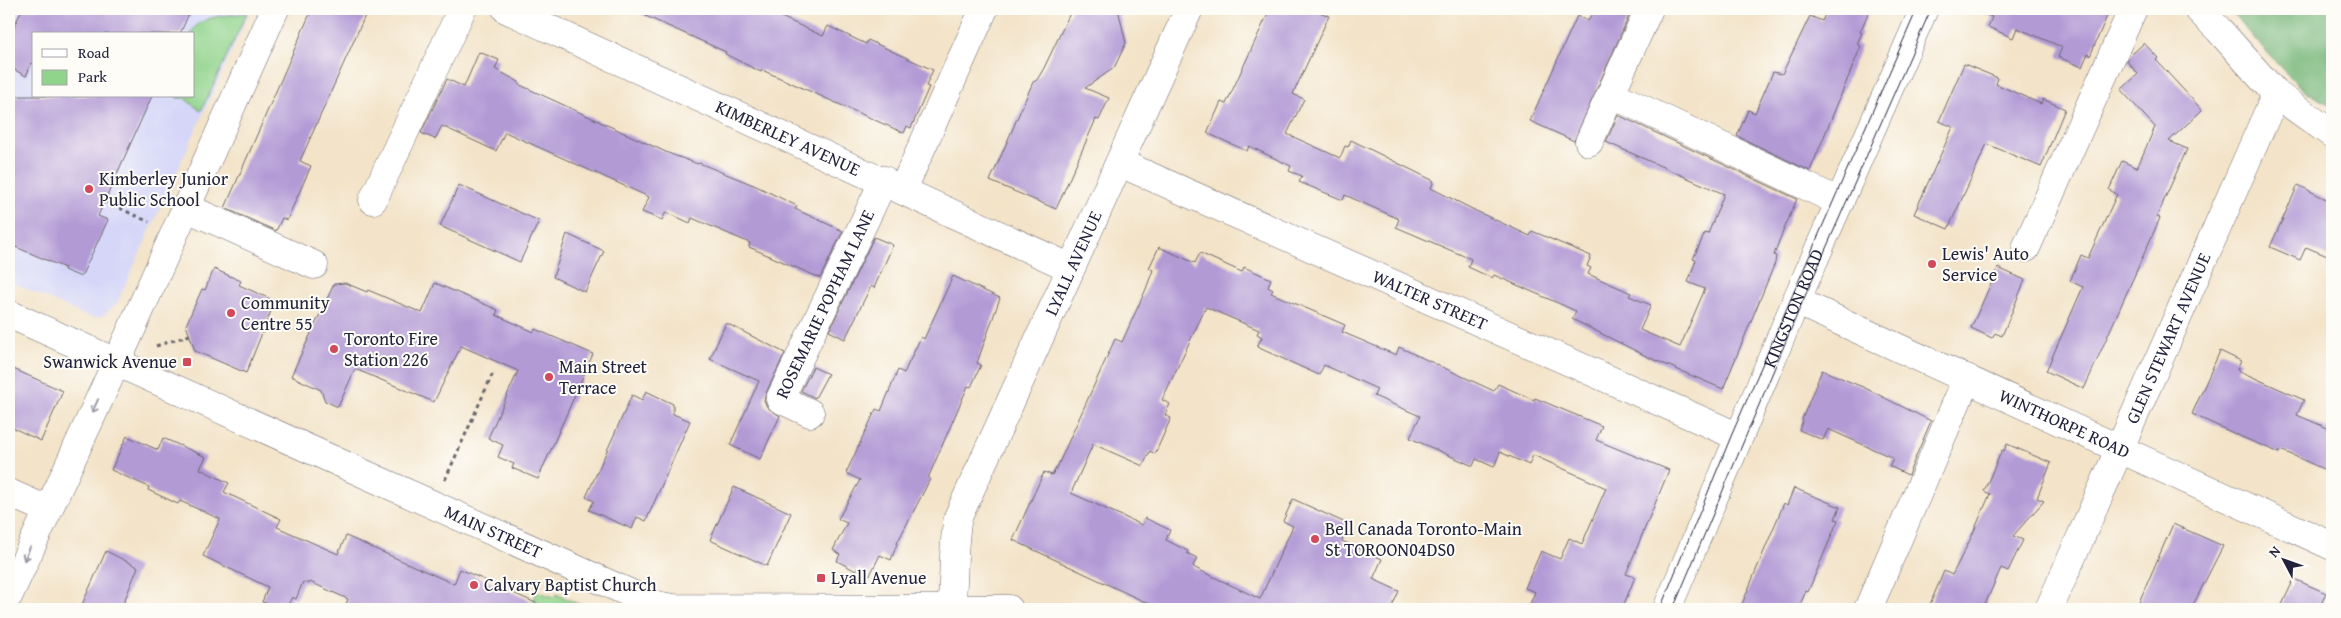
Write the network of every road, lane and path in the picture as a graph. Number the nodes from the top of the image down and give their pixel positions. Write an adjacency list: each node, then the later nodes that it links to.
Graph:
1 (275, 9): 19 (street)
2 (462, 9): 16 (street)
3 (506, 9): 15 (street, KIMBERLEY AVENUE)
4 (984, 9): 15 (street)
5 (1188, 9): 14 (street, LYALL AVENUE)
6 (1649, 9): 10 (street)
7 (1924, 9): 18 (street, KINGSTON ROAD)
8 (2133, 9): 21 (street)
9 (2198, 9): 11 (street)
10 (1610, 94): 13 (street); 18 (street)
11 (2276, 94): 12 (street); 33 (street, GLEN STEWART AVENUE)
12 (2332, 134)
13 (1589, 142)
14 (1120, 163): 23 (street, LYALL AVENUE); 32 (street, WALTER STREET)
15 (893, 185): 23 (street, KIMBERLEY AVENUE); 31 (street, ROSEMARIE POPHAM LANE)
16 (373, 200)
17 (105, 201): 20 (path)
18 (1840, 202): 24 (street, KINGSTON ROAD)
19 (186, 207): 22 (street); 28 (street)
20 (157, 226)
21 (2026, 248)
22 (314, 265)
23 (1071, 268): 39 (street, LYALL AVENUE)
24 (1796, 301): 30 (street, WINTHORPE ROAD); 32 (street, KINGSTON ROAD)
25 (9, 314): 28 (street, MAIN STREET)
26 (190, 335): 27 (path)
27 (156, 346)
28 (116, 362): 36 (street, one-way to 36); 40 (street, MAIN STREET)
29 (494, 373): 34 (path)
30 (1967, 378): 33 (street, WINTHORPE ROAD); 43 (street)
31 (810, 413)
32 (1739, 437): 42 (street, KINGSTON ROAD)
33 (2118, 449): 37 (street, WINTHORPE ROAD); 44 (street, GLEN STEWART AVENUE)
34 (444, 482)
35 (9, 493): 36 (street)
36 (48, 510): 38 (street, one-way to 38)
37 (2332, 546)
38 (9, 595)
39 (951, 608): 40 (street, MAIN STREET); 41 (street, MAIN STREET)
40 (695, 609)
41 (1009, 609)
42 (1667, 609)
43 (1868, 609)
44 (2049, 609)

